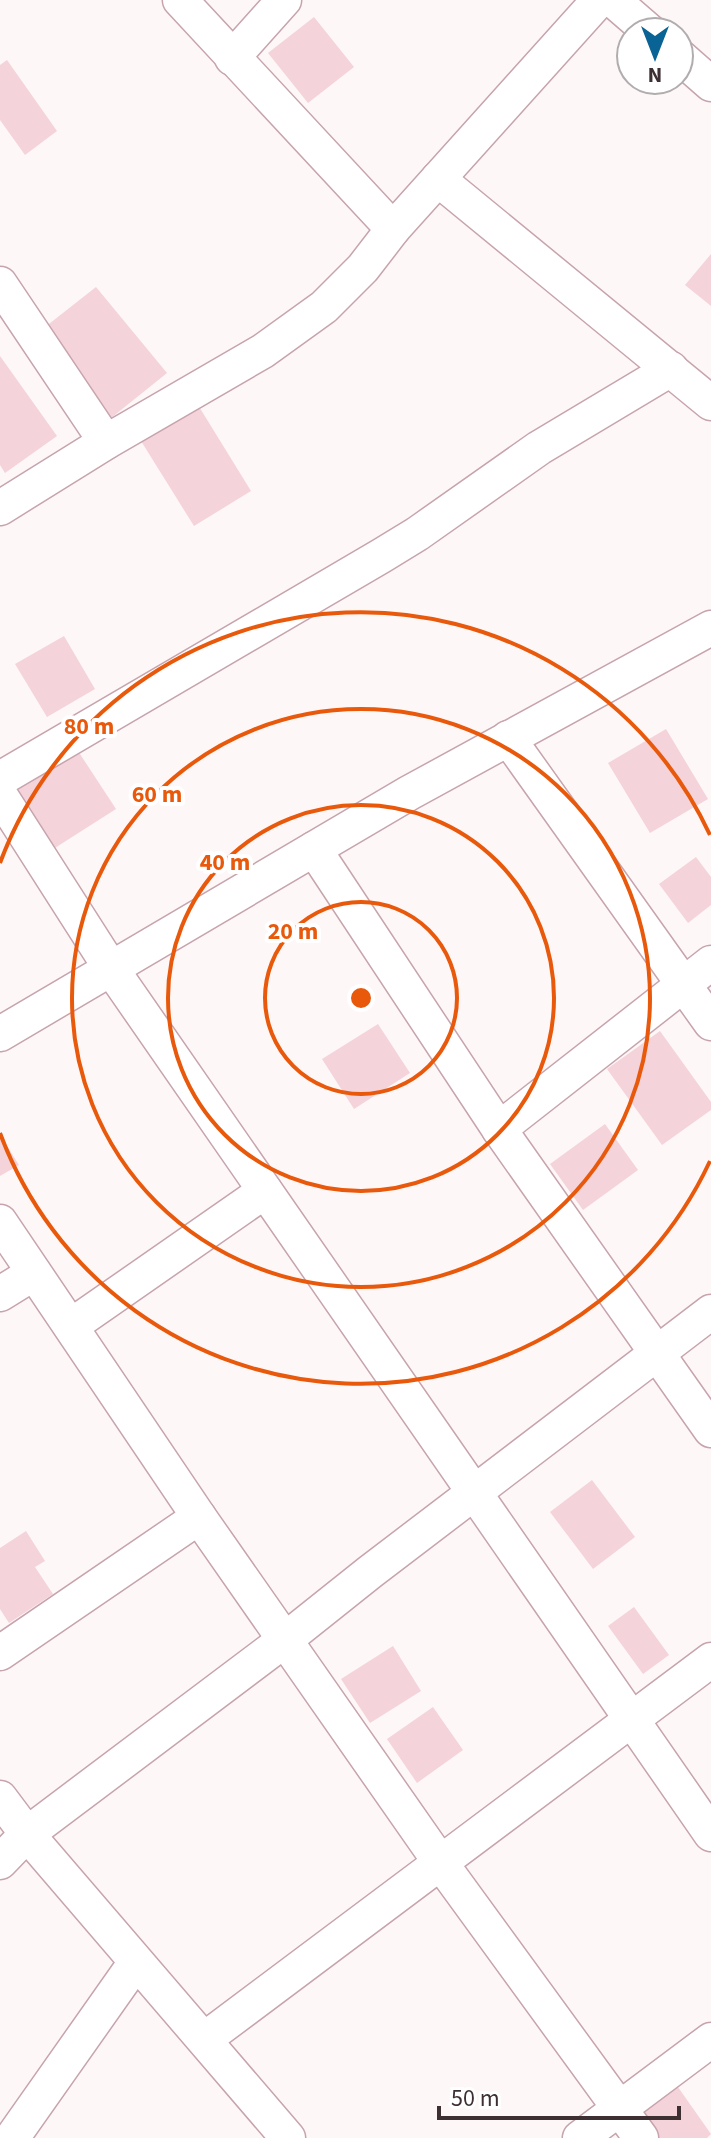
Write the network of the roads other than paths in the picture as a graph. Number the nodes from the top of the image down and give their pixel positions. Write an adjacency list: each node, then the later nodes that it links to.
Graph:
1 (180, 0): 6 (street)
2 (284, 0): 6 (street)
3 (599, 0): 9 (street)
4 (613, 0): 5 (street)
5 (632, 16)
6 (232, 58): 10 (street)
7 (695, 70): 8 (street)
8 (711, 84)
9 (438, 179): 10 (street); 12 (street)
10 (393, 229): 14 (street)
11 (0, 284): 14 (street)
12 (671, 369): 13 (street); 18 (street)
13 (711, 403)
14 (106, 442): 15 (street)
15 (0, 508)
16 (711, 628): 17 (street)
17 (508, 738): 20 (street); 23 (street)
18 (0, 779)
19 (0, 795): 22 (street)
20 (314, 849): 22 (street); 26 (street)
21 (711, 963): 23 (street)
22 (110, 967): 25 (street); 27 (street)
23 (684, 984): 24 (street); 26 (street)
24 (711, 1023)
25 (0, 1034)
26 (499, 1129): 33 (street)
27 (265, 1191): 32 (street); 35 (street)
28 (0, 1222): 29 (street)
29 (34, 1273): 30 (street); 32 (street)
30 (0, 1294)
31 (711, 1312): 33 (street)
32 (71, 1326): 36 (street)
33 (657, 1354): 34 (street); 35 (street)
34 (711, 1430)
35 (473, 1494): 37 (street); 40 (street)
36 (199, 1517): 37 (street); 38 (street)
37 (286, 1639): 42 (street); 45 (street)
38 (0, 1653)
39 (711, 1660): 40 (street)
40 (634, 1720): 43 (street); 45 (street)
41 (0, 1798): 42 (street)
42 (27, 1834): 44 (street); 46 (street)
43 (711, 1834)
44 (0, 1862)
45 (440, 1862): 47 (street); 49 (street)
46 (136, 1962): 47 (street); 51 (street)
47 (205, 2039): 50 (street)
48 (711, 2040): 49 (street)
49 (617, 2109): 52 (street); 53 (street)
50 (281, 2135)
51 (12, 2138)
52 (580, 2138)
53 (641, 2138)

